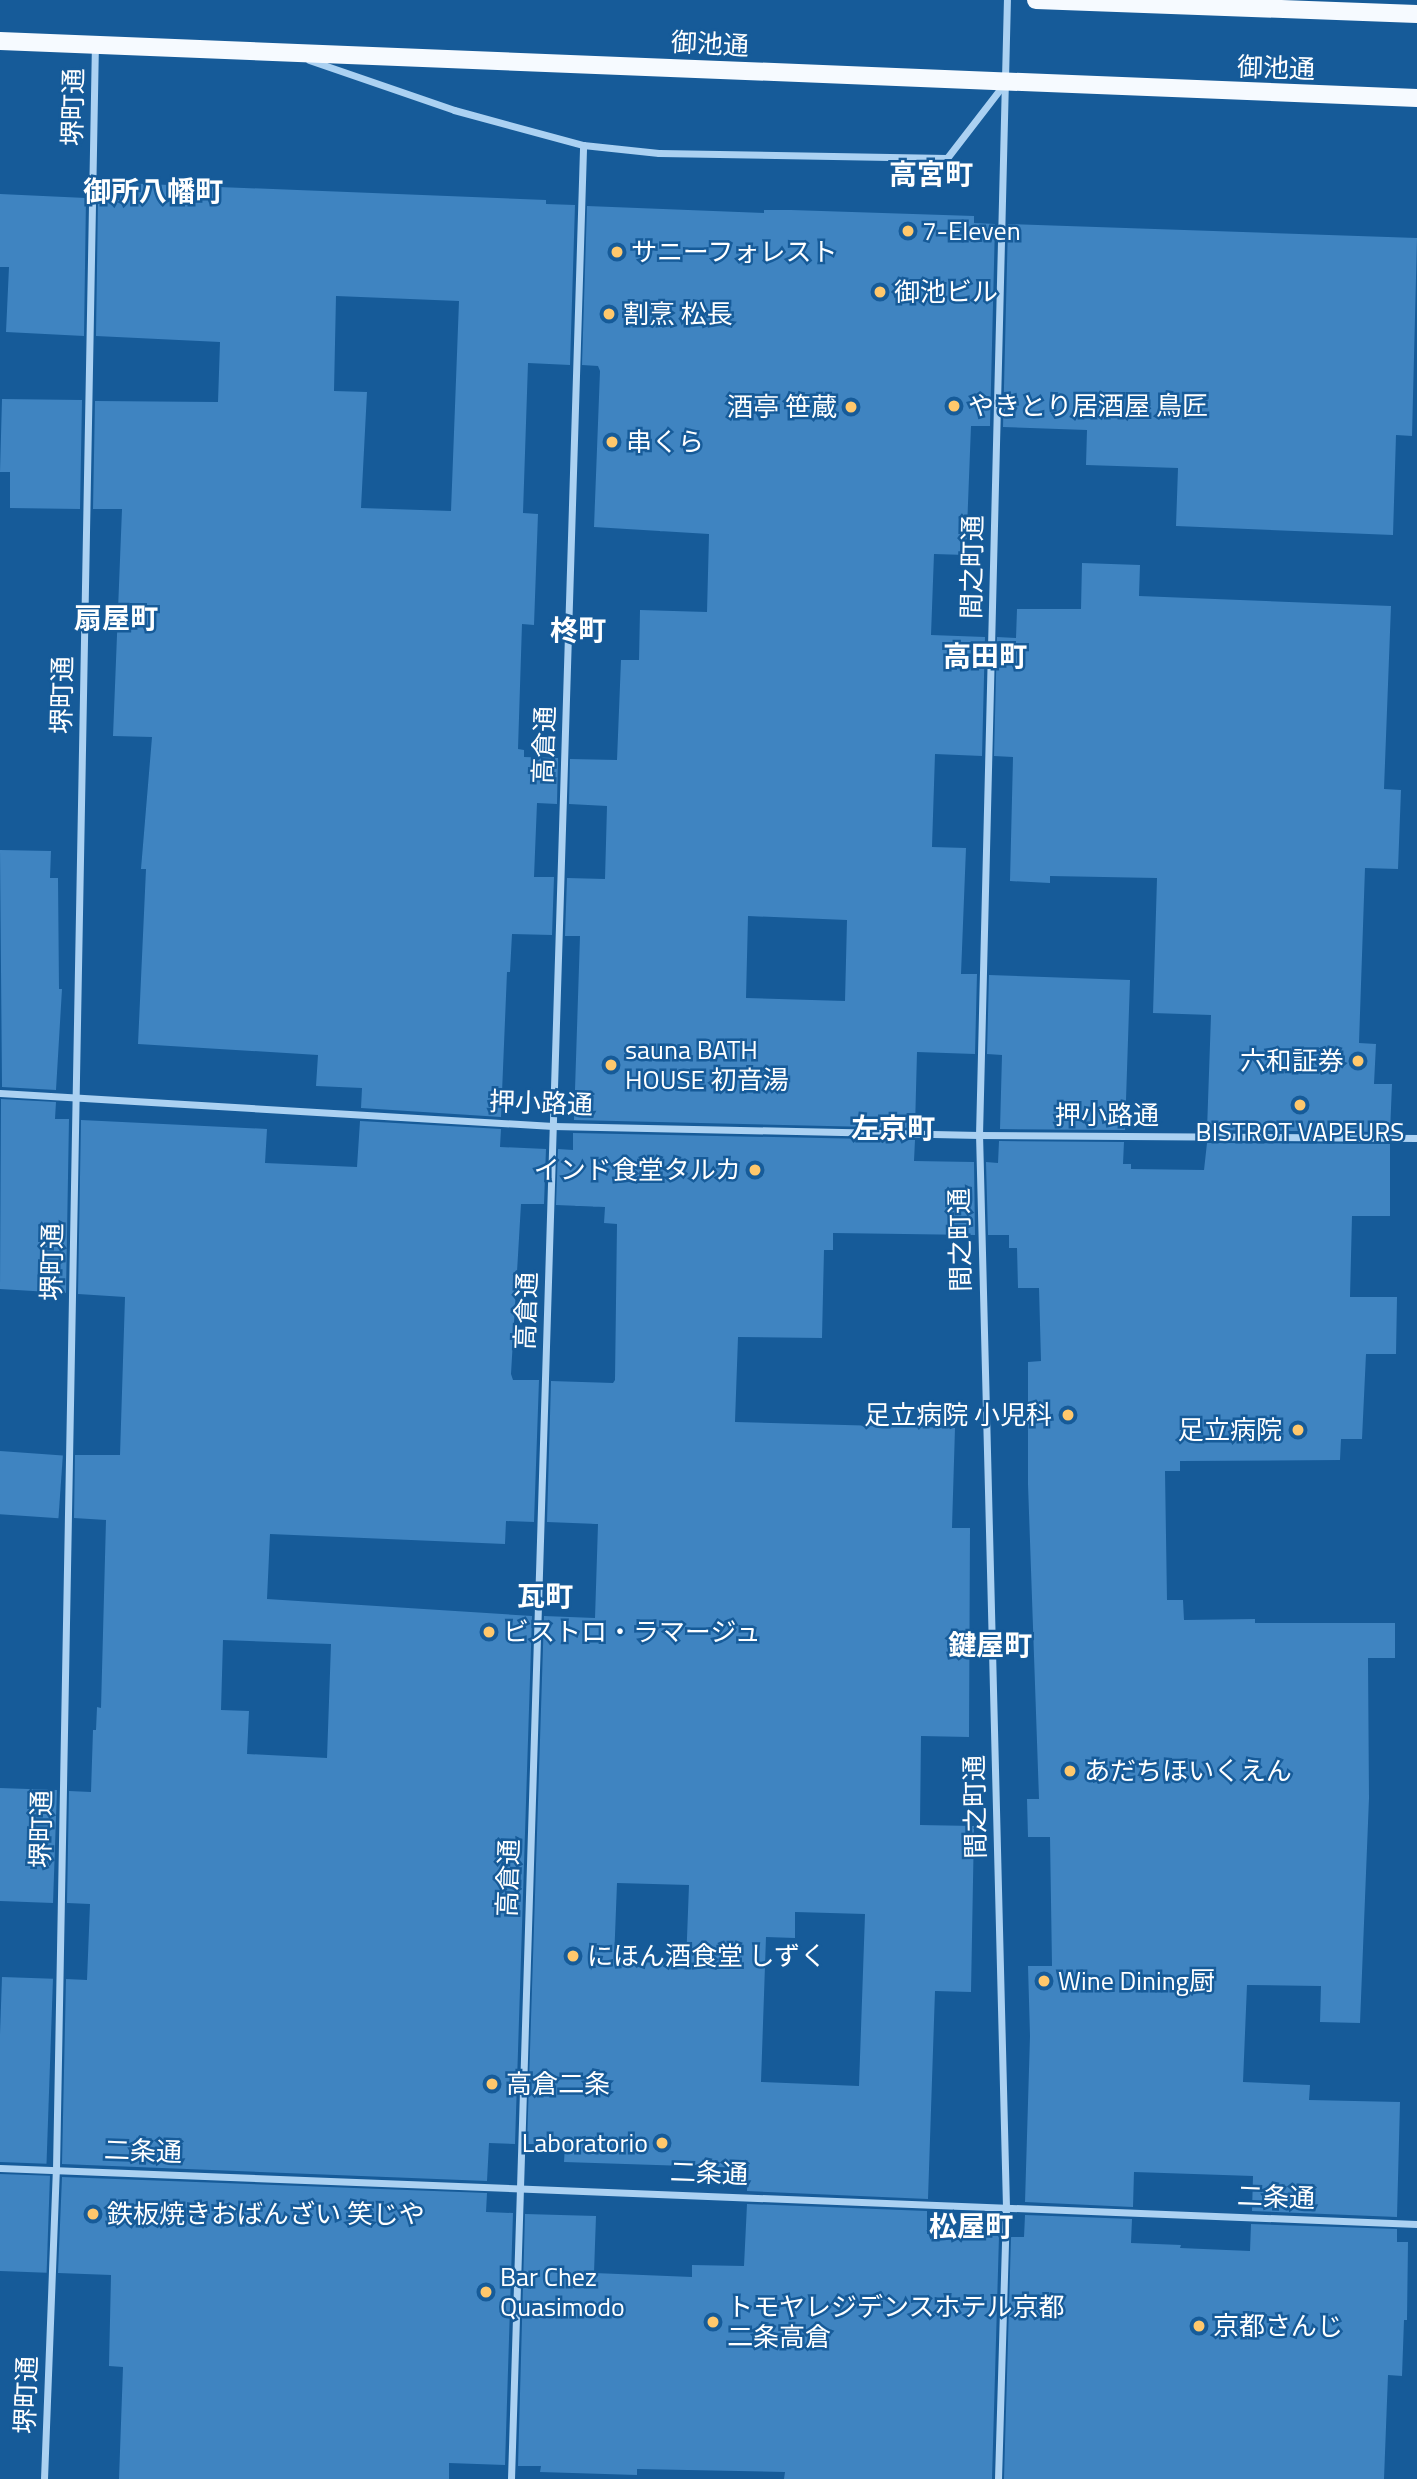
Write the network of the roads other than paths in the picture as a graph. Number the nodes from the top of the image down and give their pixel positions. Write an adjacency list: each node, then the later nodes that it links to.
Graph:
1 (1007, 0): 7 (street, 間之町通)
2 (1036, 0): 3 (main road)
3 (1417, 15)
4 (0, 41): 5 (main road, 御池通)
5 (95, 45): 6 (main road, 御池通); 11 (street, 堺町通)
6 (286, 52): 7 (main road, 御池通); 9 (street)
7 (1004, 84): 8 (main road, 御池通); 9 (street); 13 (street, 間之町通)
8 (1417, 99)
9 (583, 145): 12 (street, 高倉通)
10 (0, 1093): 11 (street, 押小路通)
11 (76, 1099): 12 (street, 押小路通); 16 (street, 堺町通)
12 (553, 1126): 13 (street, 押小路通); 17 (street, 高倉通)
13 (979, 1135): 14 (street, 押小路通); 18 (street, 間之町通)
14 (1417, 1138)
15 (0, 2168): 16 (street, 二条通)
16 (56, 2169): 17 (street, 二条通); 20 (street, 堺町通)
17 (520, 2186): 18 (street, 二条通); 21 (street, 高倉通)
18 (1006, 2207): 19 (street, 二条通); 22 (street, 間之町通)
19 (1417, 2224)
20 (44, 2479)
21 (511, 2479)
22 (998, 2479)

